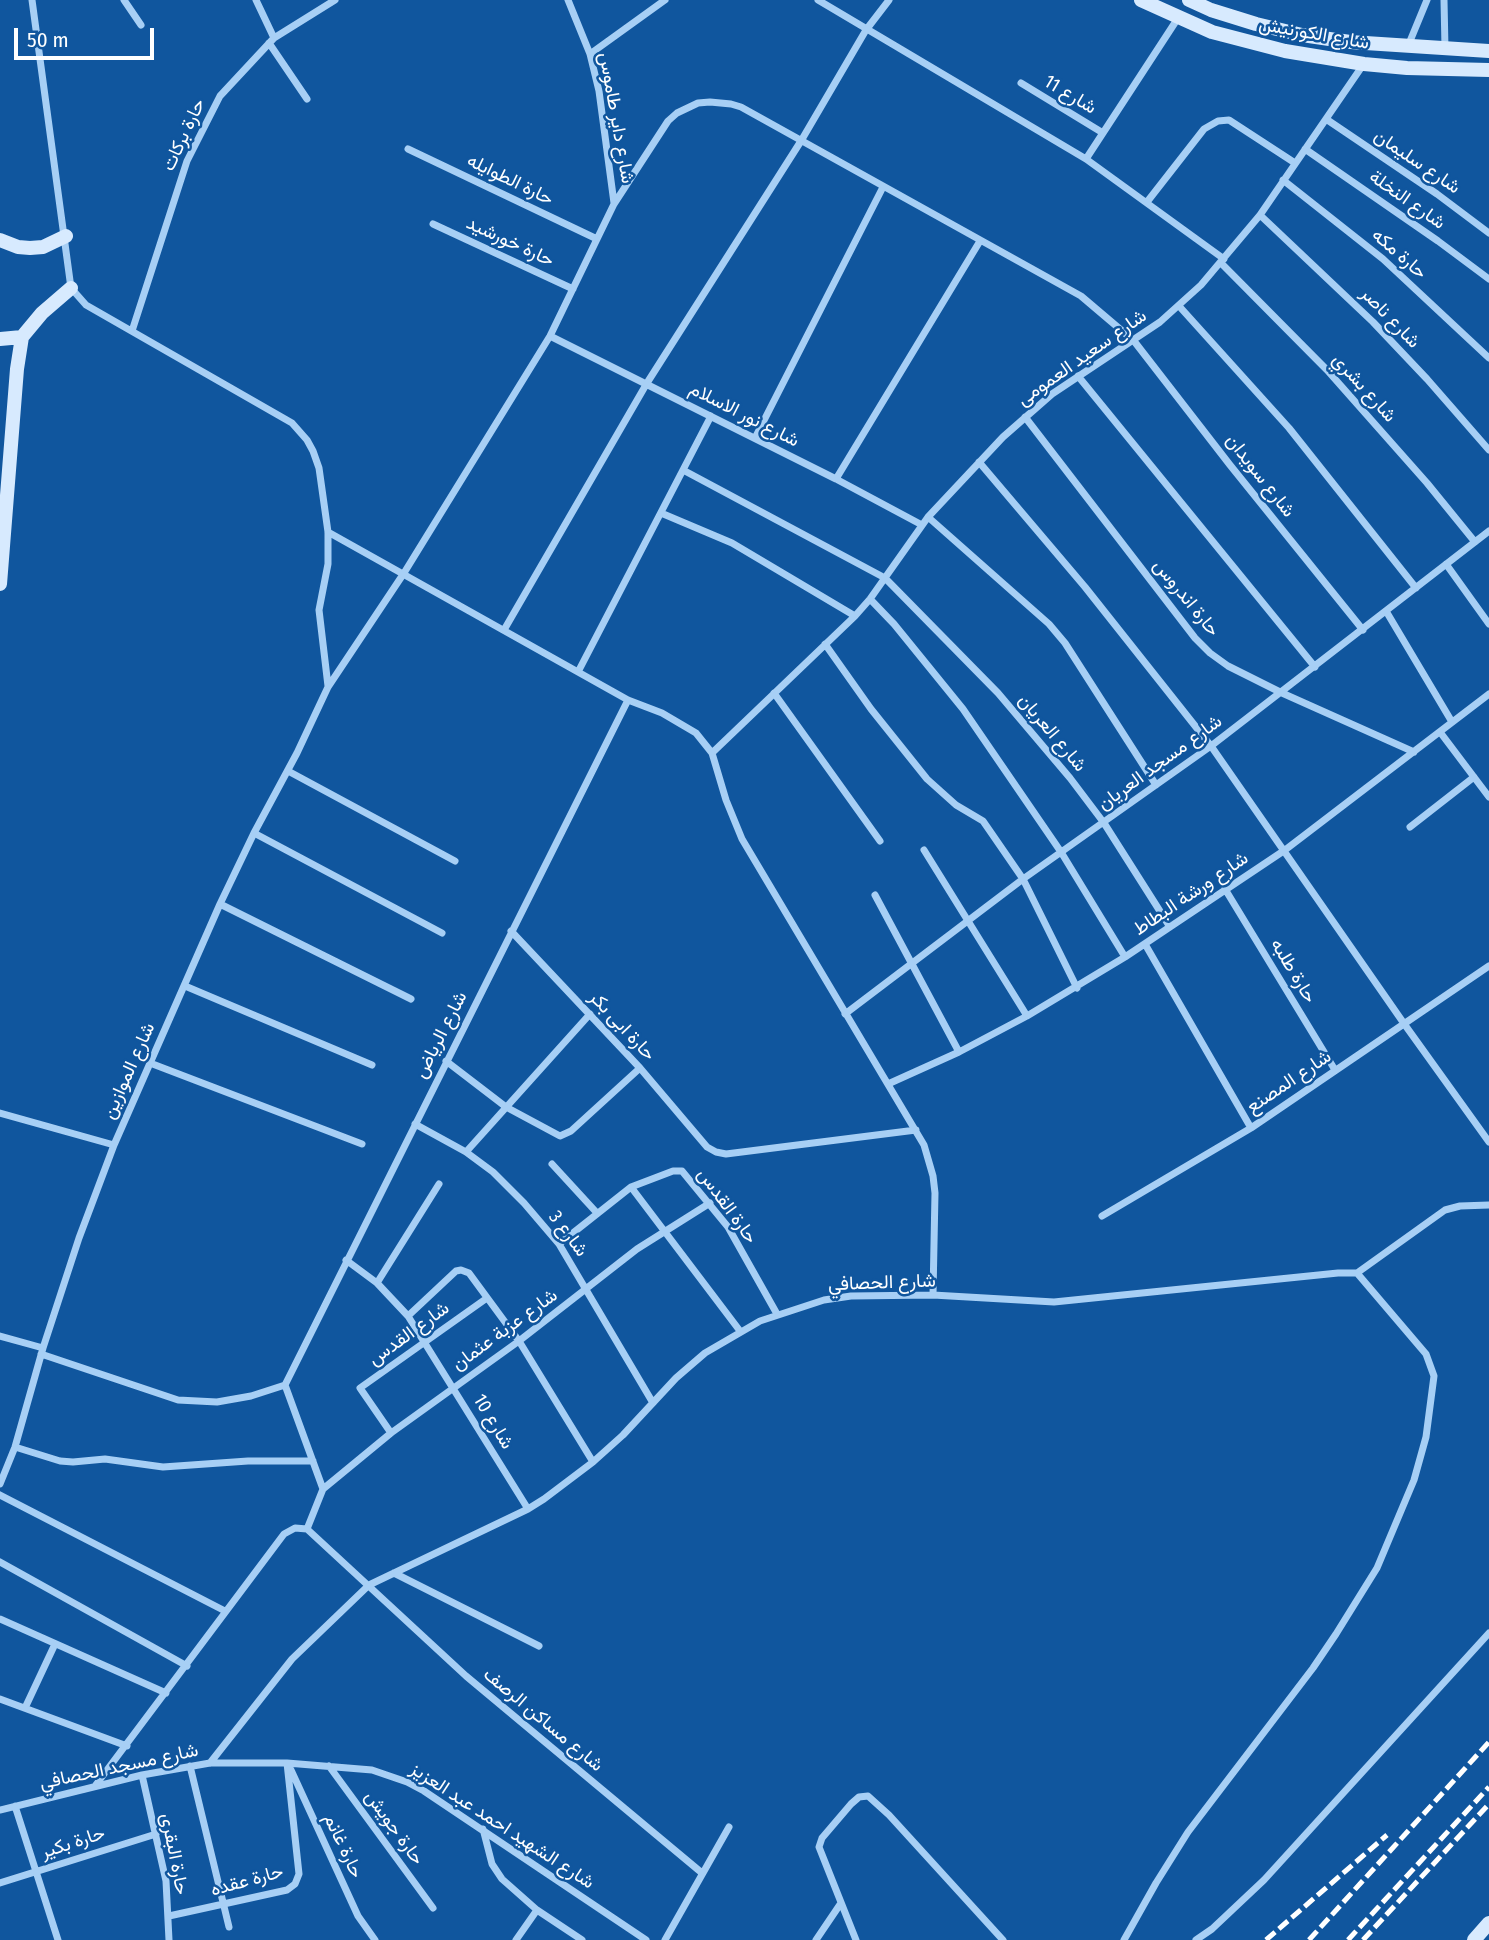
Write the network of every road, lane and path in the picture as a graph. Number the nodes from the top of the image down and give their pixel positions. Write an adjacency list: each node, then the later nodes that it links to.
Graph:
1 (32, 0): 39 (street)
2 (124, 0): 14 (street)
3 (256, 0): 16 (street)
4 (335, 0): 16 (street, حارة بركات)
5 (568, 0): 20 (street, شارع داير طاموس)
6 (665, 0): 20 (street)
7 (818, 0): 15 (street, شارع بشري)
8 (890, 0): 15 (street)
9 (1141, 0): 13 (main road, شارع الكورنيش)
10 (1189, 0): 17 (main road, شارع الكورنيش)
11 (1427, 0): 17 (street)
12 (1444, 0): 18 (street)
13 (1178, 18): 21 (main road, شارع الكورنيش); 26 (street)
14 (141, 25)
15 (866, 30): 27 (street); 30 (street, شارع بشري)
16 (271, 40): 24 (street); 48 (street, حارة بركات)
17 (1408, 46): 18 (main road, شارع الكورنيش)
18 (1445, 49): 19 (main road, شارع الكورنيش)
19 (1489, 51)
20 (590, 54): 35 (street, شارع داير طاموس)
21 (1364, 64): 22 (main road, شارع الكورنيش); 25 (street, شارع سعيد العمومى)
22 (1489, 70)
23 (1021, 83): 26 (street, شارع 11)
24 (307, 99)
25 (1326, 119): 29 (street, شارع سعيد العمومى); 38 (street, شارع سليمان)
26 (1103, 133): 30 (street)
27 (801, 141): 33 (street, شارع سويدان); 35 (street, شارع سويدان); 55 (street)
28 (408, 149): 40 (street, حارة الطوايله)
29 (1305, 149): 31 (street, شارع سعيد العمومى); 44 (street, شارع النخلة)
30 (1086, 159): 34 (street, شارع بشري)
31 (1295, 163): 32 (street, شارع سعيد العمومى); 34 (street)
32 (1283, 180): 36 (street, شارع سعيد العمومى); 53 (street, حارة مكه)
33 (883, 187): 41 (street, شارع سويدان); 58 (street)
34 (1147, 202): 43 (street, شارع بشري)
35 (614, 204): 40 (street, شارع الموازين)
36 (1260, 215): 43 (street, شارع سعيد العمومى); 59 (street, شارع ناصر)
37 (433, 224): 46 (street, حارة خورشيد)
38 (1489, 233)
39 (65, 236): 42 (main road); 45 (street)
40 (597, 239): 46 (street, شارع الموازين)
41 (980, 241): 52 (street, شارع سويدان); 62 (street)
42 (2, 245)
43 (1223, 261): 47 (street, شارع سعيد العمومى); 68 (street, شارع بشري)
44 (1489, 279)
45 (71, 288): 48 (street); 50 (main road)
46 (573, 289): 49 (street, شارع الموازين)
47 (1179, 306): 52 (street, شارع سعيد العمومى); 73 (street)
48 (132, 331): 67 (street)
49 (550, 336): 55 (street, شارع نور الاسلام); 70 (street, شارع الموازين)
50 (22, 337): 51 (main road); 72 (main road)
51 (0, 339)
52 (1134, 341): 54 (street, شارع سعيد العمومى); 79 (street, شارع سويدان)
53 (1489, 358)
54 (1078, 376): 57 (street, شارع سعيد العمومى); 81 (street)
55 (647, 383): 56 (street, شارع نور الاسلام); 78 (street)
56 (711, 416): 58 (street, شارع نور الاسلام); 61 (street)
57 (1025, 416): 60 (street, شارع سعيد العمومى); 85 (street, حارة اندروس)
58 (755, 438): 62 (street, شارع نور الاسلام)
59 (1489, 450)
60 (979, 461): 64 (street, شارع سعيد العمومى); 90 (street)
61 (683, 470): 63 (street); 71 (street, شارع العريان)
62 (836, 479): 65 (street, شارع نور الاسلام)
63 (661, 513): 76 (street); 82 (street)
64 (928, 517): 65 (street, شارع سعيد العمومى); 95 (street)
65 (922, 525): 71 (street, شارع سعيد العمومى)
66 (1489, 531): 68 (street, شارع مسجد العريان)
67 (328, 532): 70 (street); 83 (street)
68 (1475, 542): 69 (street, شارع مسجد العريان)
69 (1446, 565): 73 (street, شارع مسجد العريان); 77 (street)
70 (404, 573): 78 (street); 83 (street, شارع الموازين)
71 (885, 578): 74 (street, شارع سعيد العمومى); 97 (street, شارع العريان)
72 (0, 584)
73 (1416, 588): 75 (street, شارع مسجد العريان)
74 (870, 599): 76 (street, شارع سعيد العمومى); 103 (street)
75 (1386, 611): 79 (street, شارع مسجد العريان); 88 (street)
76 (855, 616): 80 (street, شارع سعيد العمومى)
77 (1489, 624)
78 (504, 630): 82 (street)
79 (1363, 630): 81 (street, شارع مسجد العريان)
80 (825, 644): 84 (street, شارع سعيد العمومى); 105 (street)
81 (1315, 667): 85 (street, شارع مسجد العريان)
82 (578, 672): 87 (street)
83 (328, 687): 93 (street, شارع الموازين)
84 (774, 693): 92 (street, شارع سعيد العمومى); 100 (street)
85 (1282, 693): 90 (street, شارع مسجد العريان); 91 (street, حارة اندروس)
86 (1489, 694): 88 (street, شارع ورشة البطاط)
87 (628, 700): 92 (street); 111 (street, شارع الرياض)
88 (1452, 722): 89 (street, شارع ورشة البطاط)
89 (1440, 732): 91 (street, شارع ورشة البطاط); 94 (street)
90 (1211, 746): 95 (street, شارع مسجد العريان); 102 (street)
91 (1414, 752): 102 (street, شارع ورشة البطاط)
92 (712, 753): 121 (street)
93 (288, 771): 99 (street, شارع الموازين); 104 (street)
94 (1474, 777): 96 (street); 98 (street)
95 (1156, 785): 97 (street, شارع مسجد العريان)
96 (1489, 797)
97 (1104, 823): 103 (street, شارع مسجد العريان); 110 (street, شارع العريان)
98 (1410, 827)
99 (254, 834): 108 (street, شارع الموازين); 112 (street)
100 (880, 841)
101 (924, 850): 109 (street)
102 (1285, 850): 106 (street, شارع ورشة البطاط); 123 (street)
103 (1061, 852): 105 (street, شارع مسجد العريان); 114 (street)
104 (455, 861)
105 (1023, 879): 109 (street, شارع مسجد العريان); 118 (street)
106 (1224, 889): 110 (street, شارع ورشة البطاط); 129 (street, حارة طلبه)
107 (875, 895): 115 (street)
108 (220, 904): 117 (street, شارع الموازين); 119 (street)
109 (969, 920): 115 (street, شارع مسجد العريان); 122 (street)
110 (1170, 927): 113 (street, شارع ورشة البطاط)
111 (511, 932): 120 (street, حارة ابى بكر); 125 (street, شارع الرياض)
112 (442, 933)
113 (1145, 944): 114 (street, شارع ورشة البطاط); 134 (street)
114 (1125, 957): 118 (street, شارع ورشة البطاط)
115 (912, 962): 121 (street, شارع مسجد العريان); 124 (street)
116 (1489, 966): 123 (street, شارع المصنع)
117 (184, 986): 126 (street, شارع الموازين); 127 (street)
118 (1077, 988): 122 (street, شارع ورشة البطاط)
119 (411, 999)
120 (590, 1014): 128 (street, حارة ابى بكر); 131 (street)
121 (845, 1014): 130 (street)
122 (1027, 1016): 124 (street, شارع ورشة البطاط)
123 (1405, 1025): 129 (street, شارع المصنع); 136 (street)
124 (959, 1052): 130 (street, شارع ورشة البطاط)
125 (446, 1061): 131 (street); 133 (street, شارع الرياض)
126 (150, 1063): 137 (street); 138 (street, شارع الموازين)
127 (372, 1065)
128 (640, 1068): 131 (street); 135 (street, حارة ابى بكر)
129 (1335, 1070): 134 (street, شارع المصنع)
130 (888, 1084): 135 (street)
131 (506, 1107): 139 (street)
132 (0, 1113): 138 (street)
133 (415, 1124): 139 (street, شارع 3); 149 (street, شارع الرياض)
134 (1251, 1128): 146 (street, شارع المصنع)
135 (916, 1130): 153 (street)
136 (1489, 1142)
137 (362, 1144)
138 (114, 1145): 161 (street, شارع الموازين)
139 (466, 1152): 148 (street, شارع 3)
140 (552, 1164): 145 (street)
141 (439, 1184): 151 (street)
142 (631, 1187): 143 (street, حارة القدس); 145 (street, حارة القدس); 147 (street)
143 (710, 1203): 147 (street, شارع عزبة عثمان); 155 (street, حارة القدس)
144 (1489, 1205): 150 (street)
145 (597, 1213): 148 (street, حارة القدس)
146 (1102, 1216)
147 (665, 1230): 152 (street, شارع عزبة عثمان); 157 (street)
148 (559, 1244): 152 (street, شارع 3)
149 (346, 1260): 151 (street, شارع 10); 162 (street, شارع الرياض)
150 (1357, 1273): 153 (street, شارع الحصافي); 218 (street)
151 (377, 1283): 156 (street, شارع 10)
152 (587, 1289): 159 (street, شارع عزبة عثمان); 164 (street, شارع 3)
153 (933, 1296): 155 (street, شارع الحصافي)
154 (487, 1298): 156 (street); 159 (street); 160 (street, شارع القدس)
155 (777, 1314): 157 (street, شارع الحصافي)
156 (408, 1316): 160 (street, شارع 10)
157 (740, 1331): 164 (street, شارع الحصافي)
158 (0, 1336): 161 (street)
159 (519, 1341): 163 (street, شارع عزبة عثمان); 168 (street)
160 (425, 1342): 163 (street, شارع 10); 165 (street, شارع القدس)
161 (42, 1351): 162 (street); 166 (street, شارع الموازين)
162 (285, 1385): 167 (street)
163 (454, 1387): 165 (street, شارع عزبة عثمان); 172 (street, شارع 10)
164 (653, 1403): 168 (street, شارع الحصافي)
165 (391, 1433): 170 (street, شارع عزبة عثمان)
166 (15, 1447): 167 (street); 169 (street, شارع الموازين)
167 (313, 1461): 170 (street)
168 (593, 1462): 172 (street, شارع الحصافي)
169 (0, 1484)
170 (323, 1489): 173 (street)
171 (0, 1495): 177 (street)
172 (528, 1509): 175 (street, شارع الحصافي)
173 (307, 1529): 176 (street, شارع مساكن الرصف); 177 (street)
174 (0, 1562): 182 (street)
175 (394, 1573): 176 (street, شارع الحصافي); 181 (street)
176 (369, 1585): 188 (street, شارع الحصافي); 199 (street, شارع مساكن الرصف)
177 (225, 1611): 182 (street)
178 (0, 1619): 180 (street)
179 (1489, 1633): 219 (street)
180 (55, 1644): 183 (street); 185 (street)
181 (539, 1646)
182 (187, 1666): 183 (street)
183 (166, 1693): 186 (street)
184 (0, 1699): 185 (street)
185 (25, 1708): 186 (street)
186 (127, 1746): 192 (street)
187 (288, 1762): 188 (street, شارع مسجد الحصافي); 190 (street, شارع الشهيد احمد عبد العزيز); 202 (street, حارة عقده); 210 (street, حارة غانم)
188 (210, 1763): 189 (street, شارع مسجد الحصافي)
189 (190, 1766): 191 (street, شارع مسجد الحصافي); 202 (street)
190 (329, 1766): 196 (street, شارع الشهيد احمد عبد العزيز); 203 (street, حارة جويش)
191 (142, 1775): 192 (street, شارع مسجد الحصافي); 197 (street, حارة البقرى)
192 (95, 1786): 193 (street, شارع مسجد الحصافي)
193 (16, 1806): 194 (street, شارع مسجد الحصافي); 198 (street)
194 (0, 1810)
195 (729, 1826): 199 (street)
196 (483, 1829): 204 (street); 213 (street, شارع الشهيد احمد عبد العزيز)
197 (156, 1834): 198 (street, حارة بكير); 205 (street, حارة البقرى)
198 (36, 1871): 200 (street, حارة بكير); 208 (street)
199 (702, 1873): 214 (street)
200 (0, 1883)
201 (841, 1903): 215 (street); 216 (street); 217 (street)
202 (223, 1904): 205 (street, حارة عقده); 207 (street)
203 (433, 1908)
204 (537, 1910): 211 (street); 212 (street)
205 (169, 1916): 209 (street, حارة البقرى)
206 (1489, 1923): 220 (main road)
207 (229, 1927)
208 (58, 1940)
209 (169, 1940)
210 (375, 1940)
211 (516, 1940)
212 (582, 1940)
213 (646, 1940)
214 (665, 1940)
215 (816, 1940)
216 (856, 1940)
217 (1003, 1940)
218 (1124, 1940)
219 (1196, 1940)
220 (1474, 1940)

